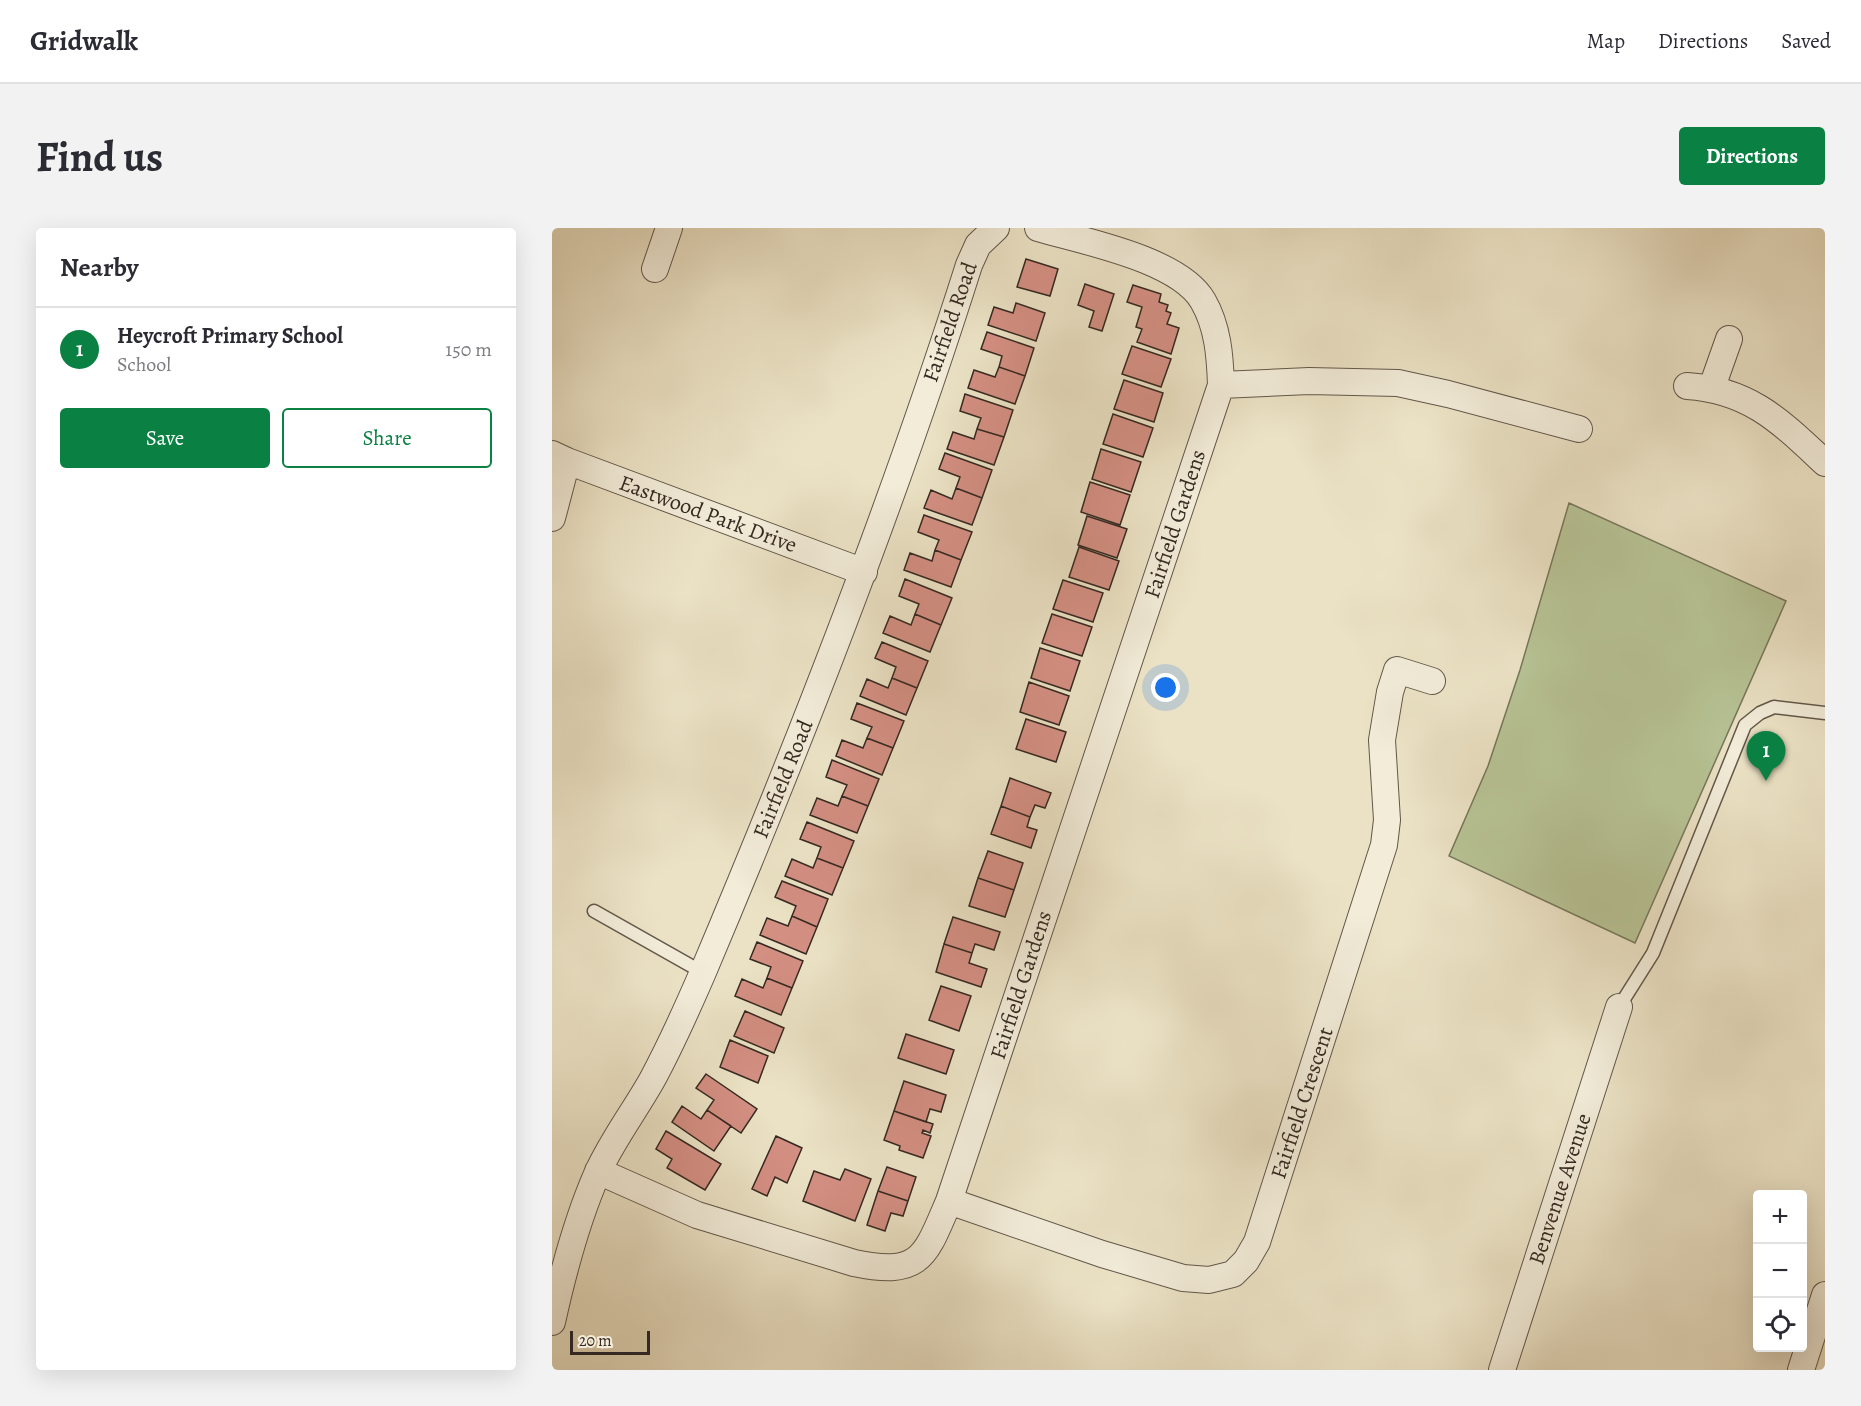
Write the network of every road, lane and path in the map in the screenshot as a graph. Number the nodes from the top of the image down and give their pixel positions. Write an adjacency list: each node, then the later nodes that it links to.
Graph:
1 (669, 228): 4 (street)
2 (996, 228): 11 (street, Fairfield Road)
3 (1038, 228): 6 (street, Fairfield Gardens)
4 (655, 269)
5 (1730, 339): 9 (street)
6 (1221, 385): 7 (street); 18 (street, Fairfield Gardens)
7 (1579, 429)
8 (560, 458): 10 (street); 11 (street, Eastwood Park Drive)
9 (1825, 463)
10 (552, 518)
11 (864, 572): 15 (street, Fairfield Road)
12 (1432, 681): 18 (street, Fairfield Crescent)
13 (1825, 713): 16 (lane)
14 (594, 911): 15 (lane)
15 (702, 972): 17 (street, Fairfield Road)
16 (1619, 1007): 21 (street, Benvenue Avenue)
17 (598, 1171): 18 (street, Fairfield Gardens); 20 (street, Fairfield Road)
18 (949, 1201)
19 (1825, 1295): 22 (street)
20 (552, 1322)
21 (1502, 1370)
22 (1801, 1370)

